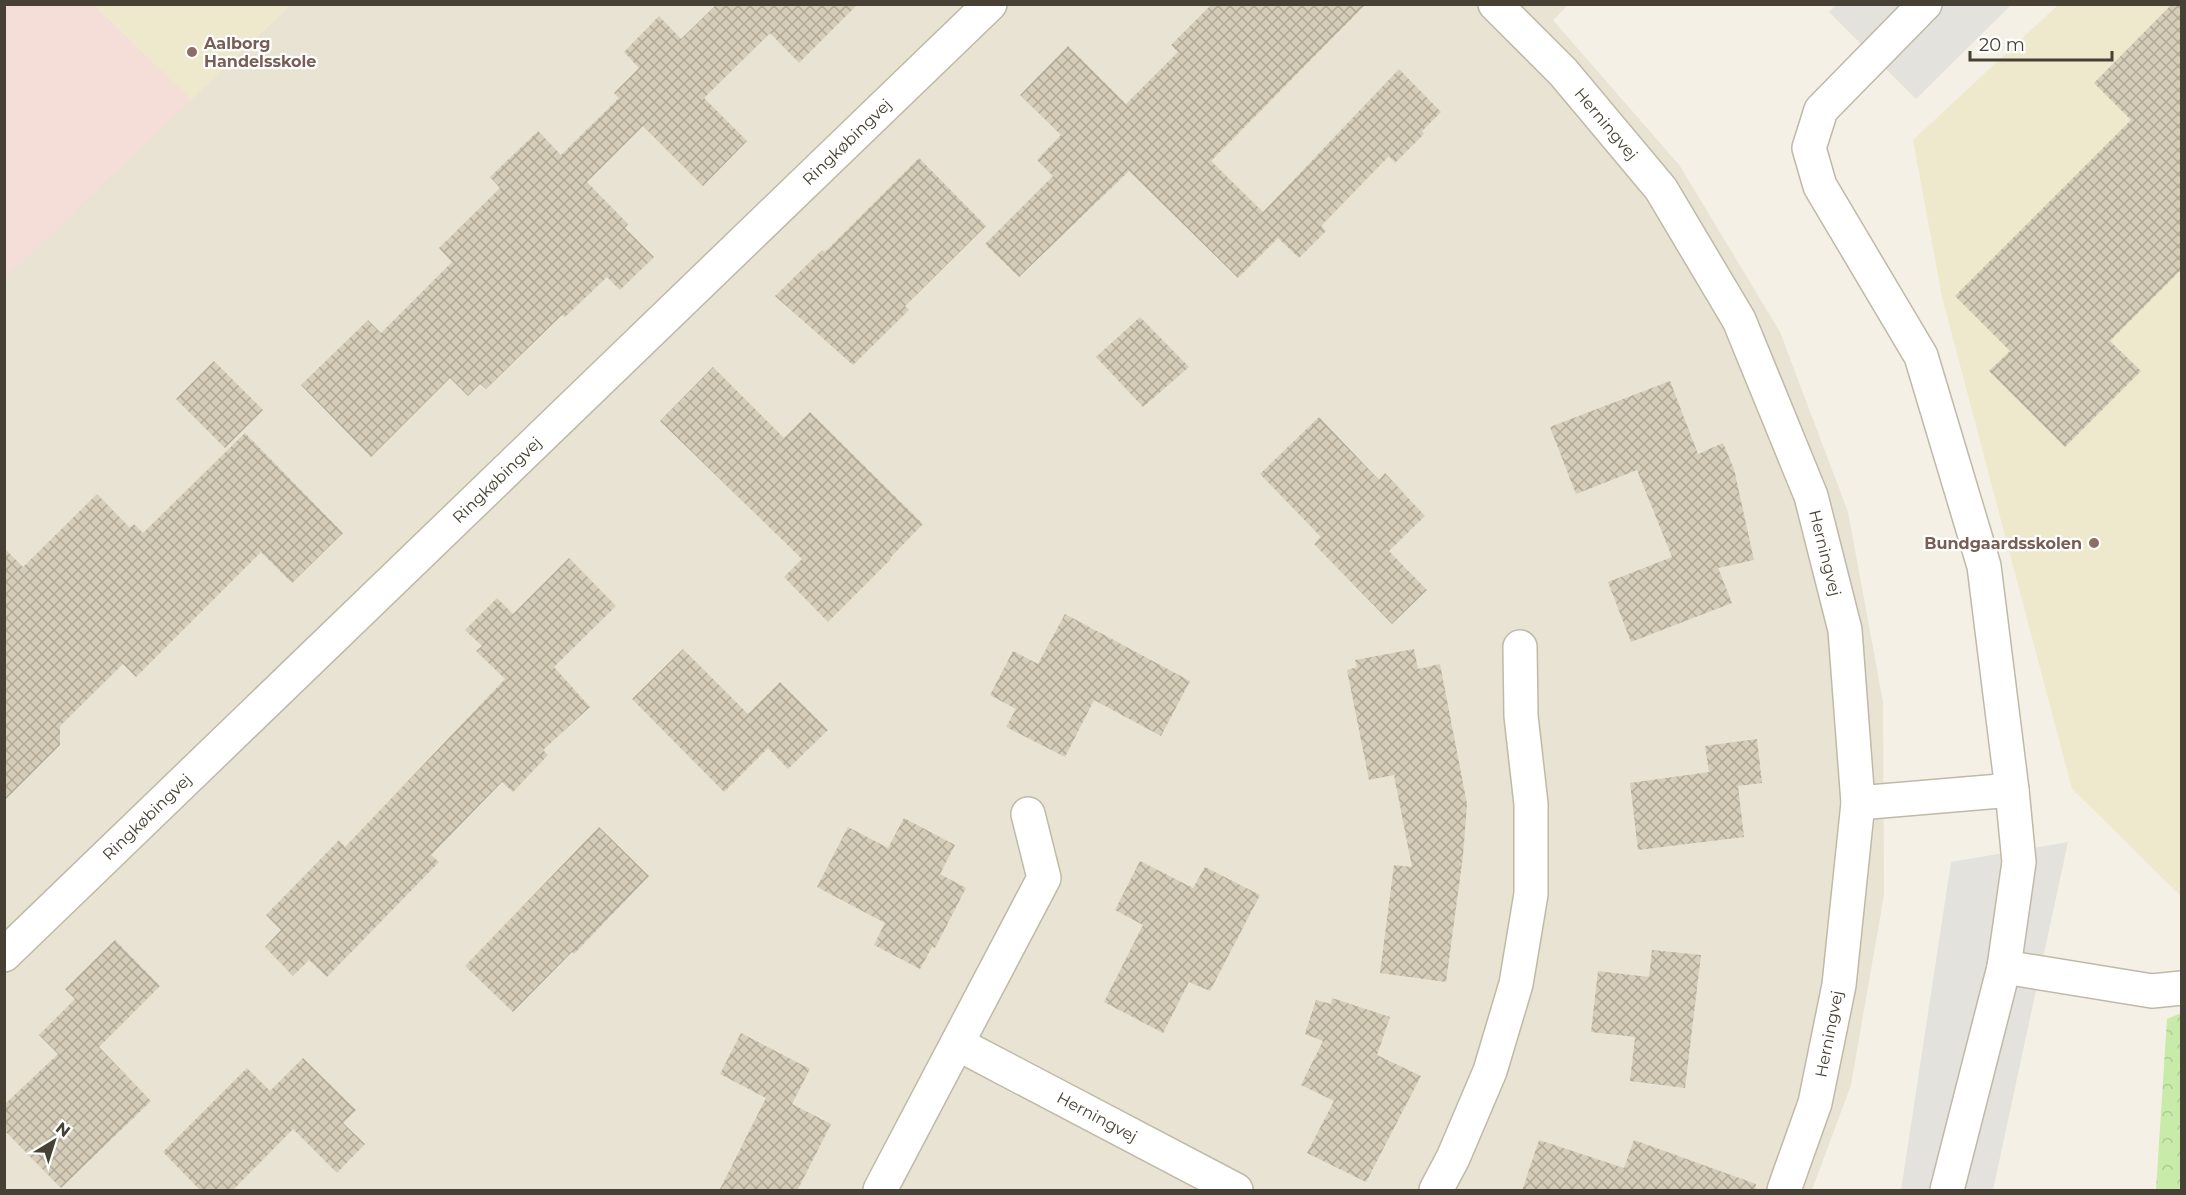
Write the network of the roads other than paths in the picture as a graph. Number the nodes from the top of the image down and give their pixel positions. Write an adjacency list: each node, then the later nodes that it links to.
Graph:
1 (990, 4): 8 (street, Ringkøbingvej)
2 (1494, 4): 6 (street, Herningvej)
3 (1925, 4): 5 (street)
4 (1520, 647): 14 (street)
5 (2012, 790): 6 (street); 9 (street)
6 (1858, 803): 15 (street, Herningvej)
7 (1028, 814): 11 (street)
8 (4, 955)
9 (2004, 966): 10 (street); 16 (street)
10 (2181, 988)
11 (958, 1044): 12 (street); 13 (street, Herningvej)
12 (880, 1191)
13 (1236, 1191)
14 (1436, 1191)
15 (1784, 1191)
16 (1947, 1191)

